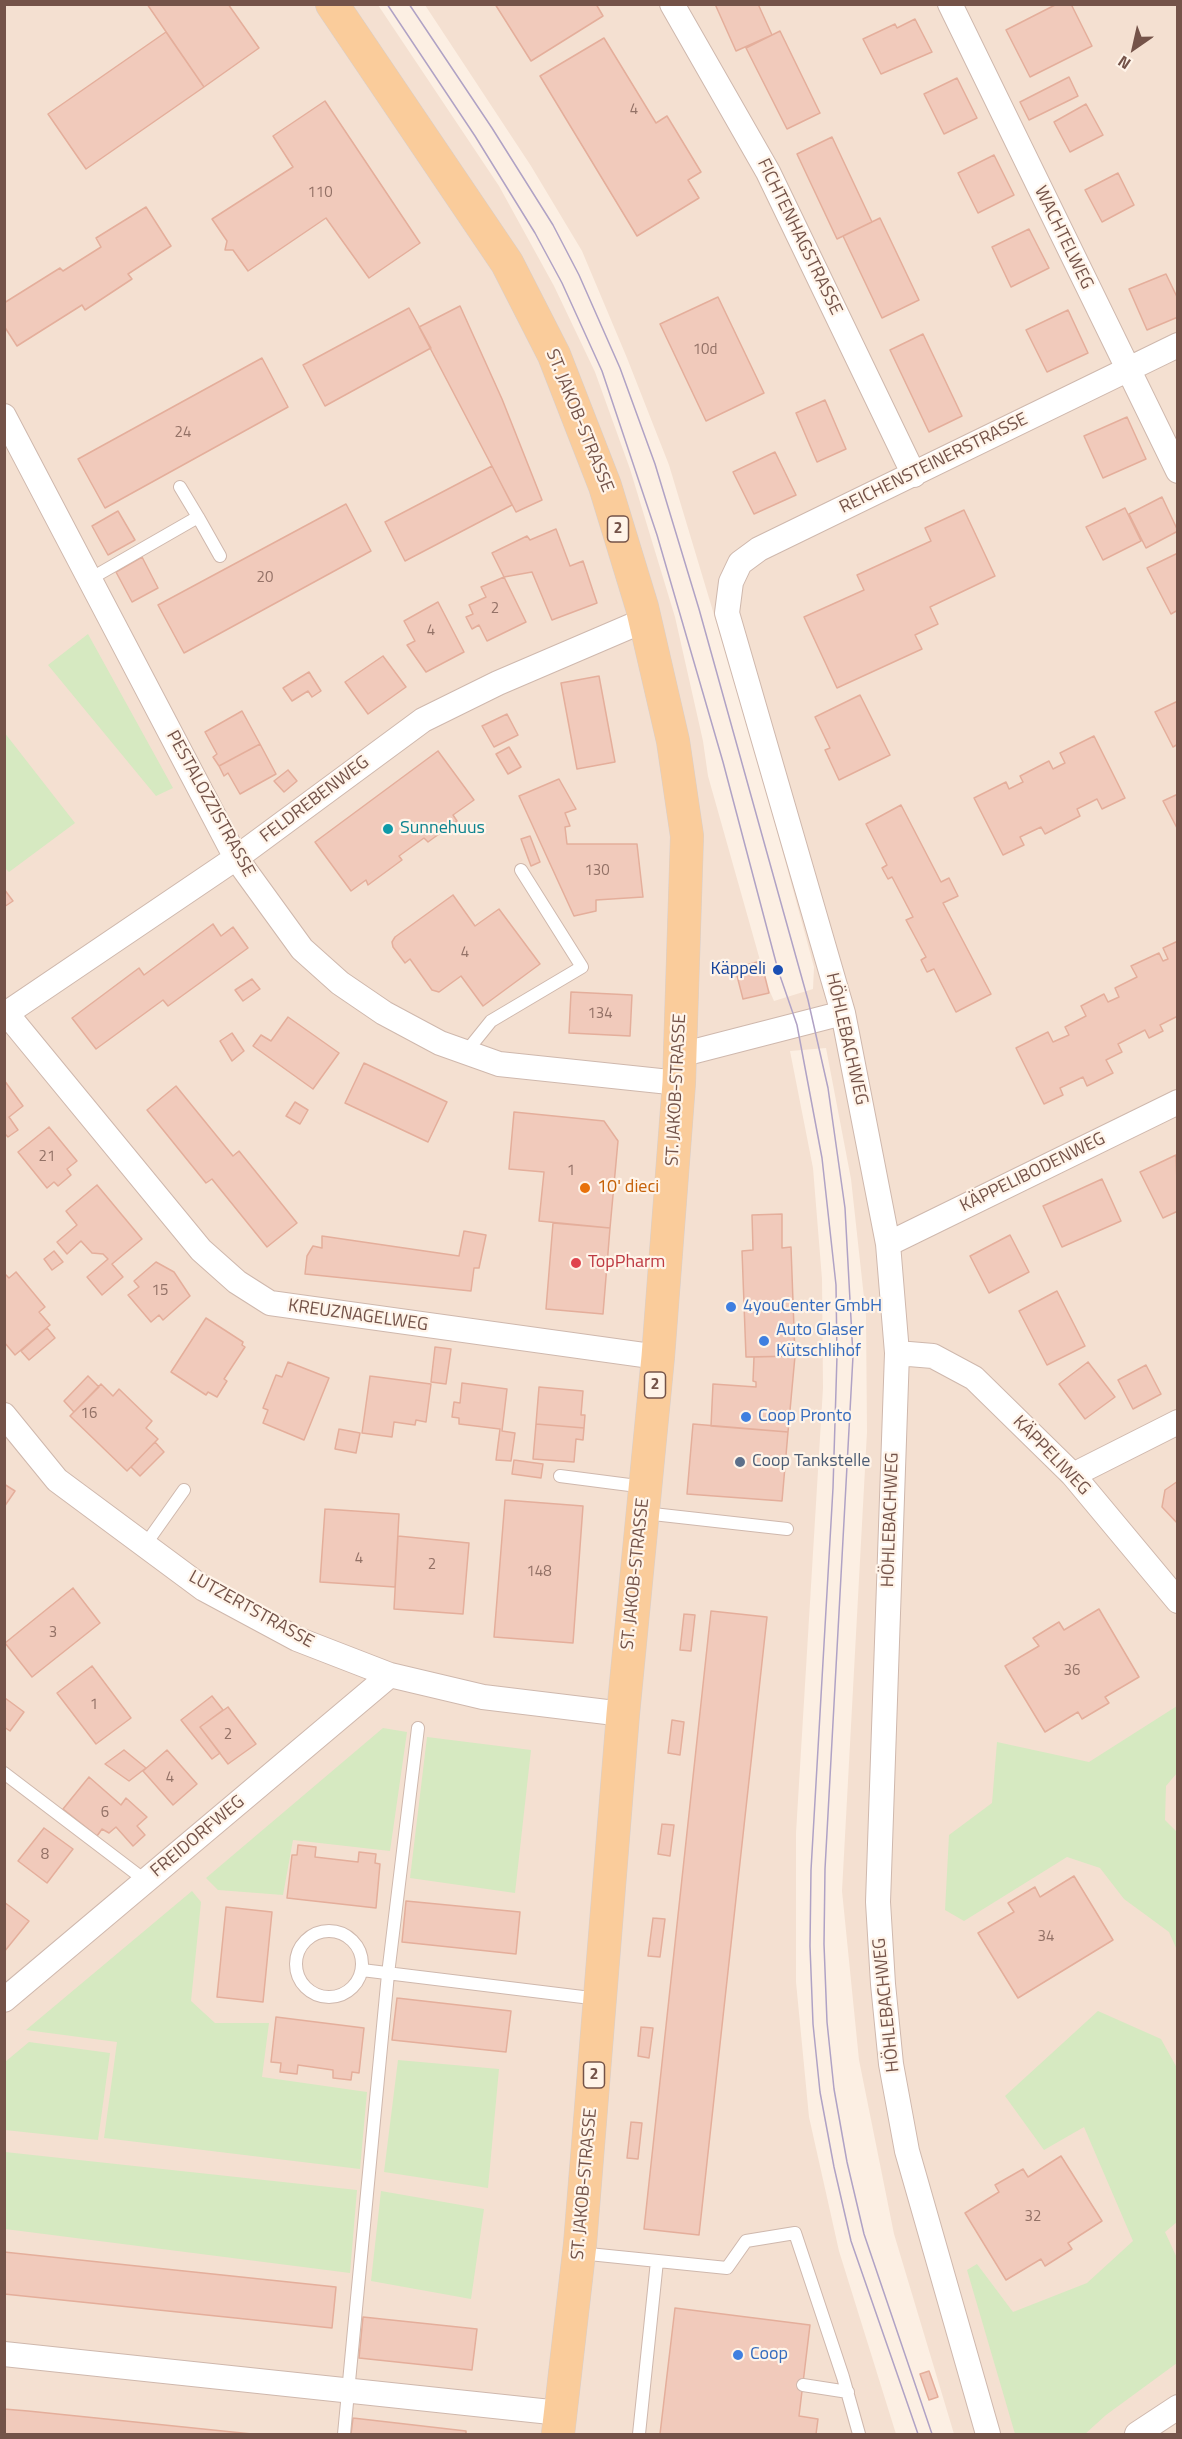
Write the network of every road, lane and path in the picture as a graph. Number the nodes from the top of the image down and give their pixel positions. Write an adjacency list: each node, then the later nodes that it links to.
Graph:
1 (332, 4): 14 (main road, ST. JAKOB-STRASSE / 2)
2 (672, 4): 8 (street, FICHTENHAGSTRASSE)
3 (950, 4): 5 (street, WACHTELWEG)
4 (1178, 345): 5 (street, REICHENSTEINERSTRASSE)
5 (1127, 369): 7 (street, WACHTELWEG); 8 (street, REICHENSTEINERSTRASSE)
6 (4, 416): 12 (street, PESTALOZZISTRASSE)
7 (1178, 471)
8 (914, 475): 13 (street, REICHENSTEINERSTRASSE)
9 (180, 487): 10 (lane)
10 (198, 516): 11 (lane); 12 (lane)
11 (220, 556)
12 (90, 579): 15 (street, PESTALOZZISTRASSE)
13 (727, 613): 17 (street, HÖHLEBACHWEG)
14 (645, 620): 15 (street, FELDREBENWEG); 20 (main road, ST. JAKOB-STRASSE / 2)
15 (236, 858): 18 (street, FELDREBENWEG); 19 (street, PESTALOZZISTRASSE)
16 (521, 870): 19 (lane)
17 (843, 1013): 20 (street); 22 (street, HÖHLEBACHWEG)
18 (6, 1014): 24 (street, KREUZNAGELWEG)
19 (466, 1052): 20 (street, PESTALOZZISTRASSE)
20 (679, 1069): 24 (main road, ST. JAKOB-STRASSE / 2)
21 (1178, 1102): 22 (street, KÄPPELIBODENWEG)
22 (888, 1244): 23 (street, HÖHLEBACHWEG)
23 (897, 1353): 27 (street, KÄPPELIWEG); 54 (street, HÖHLEBACHWEG)
24 (658, 1357): 30 (main road, ST. JAKOB-STRASSE / 2)
25 (4, 1415): 32 (street, LUTZERTSTRASSE)
26 (1178, 1422): 27 (street)
27 (1073, 1475): 33 (street, KÄPPELIWEG)
28 (560, 1476): 30 (lane)
29 (184, 1490): 32 (lane)
30 (644, 1500): 31 (lane); 35 (main road, ST. JAKOB-STRASSE / 2)
31 (787, 1529)
32 (145, 1545): 34 (street, LUTZERTSTRASSE)
33 (1178, 1601)
34 (390, 1675): 35 (street, LUTZERTSTRASSE); 38 (street, FREIDORFWEG)
35 (623, 1714): 42 (main road, ST. JAKOB-STRASSE / 2)
36 (418, 1728): 40 (lane)
37 (4, 1773): 38 (lane)
38 (146, 1881): 41 (street, FREIDORFWEG)
39 (362, 1970): 39 (lane); 40 (lane)
40 (388, 1974): 42 (lane); 47 (lane)
41 (5, 1998)
42 (600, 1999): 43 (main road, ST. JAKOB-STRASSE / 2)
43 (579, 2253): 44 (lane); 50 (main road, ST. JAKOB-STRASSE / 2)
44 (657, 2261): 48 (lane); 52 (lane)
45 (4, 2354): 47 (street)
46 (803, 2385): 48 (lane)
47 (348, 2390): 50 (street); 51 (lane)
48 (848, 2392): 53 (lane)
49 (1178, 2407): 55 (street)
50 (559, 2424)
51 (344, 2434)
52 (639, 2434)
53 (859, 2434)
54 (988, 2434)
55 (1137, 2434)

